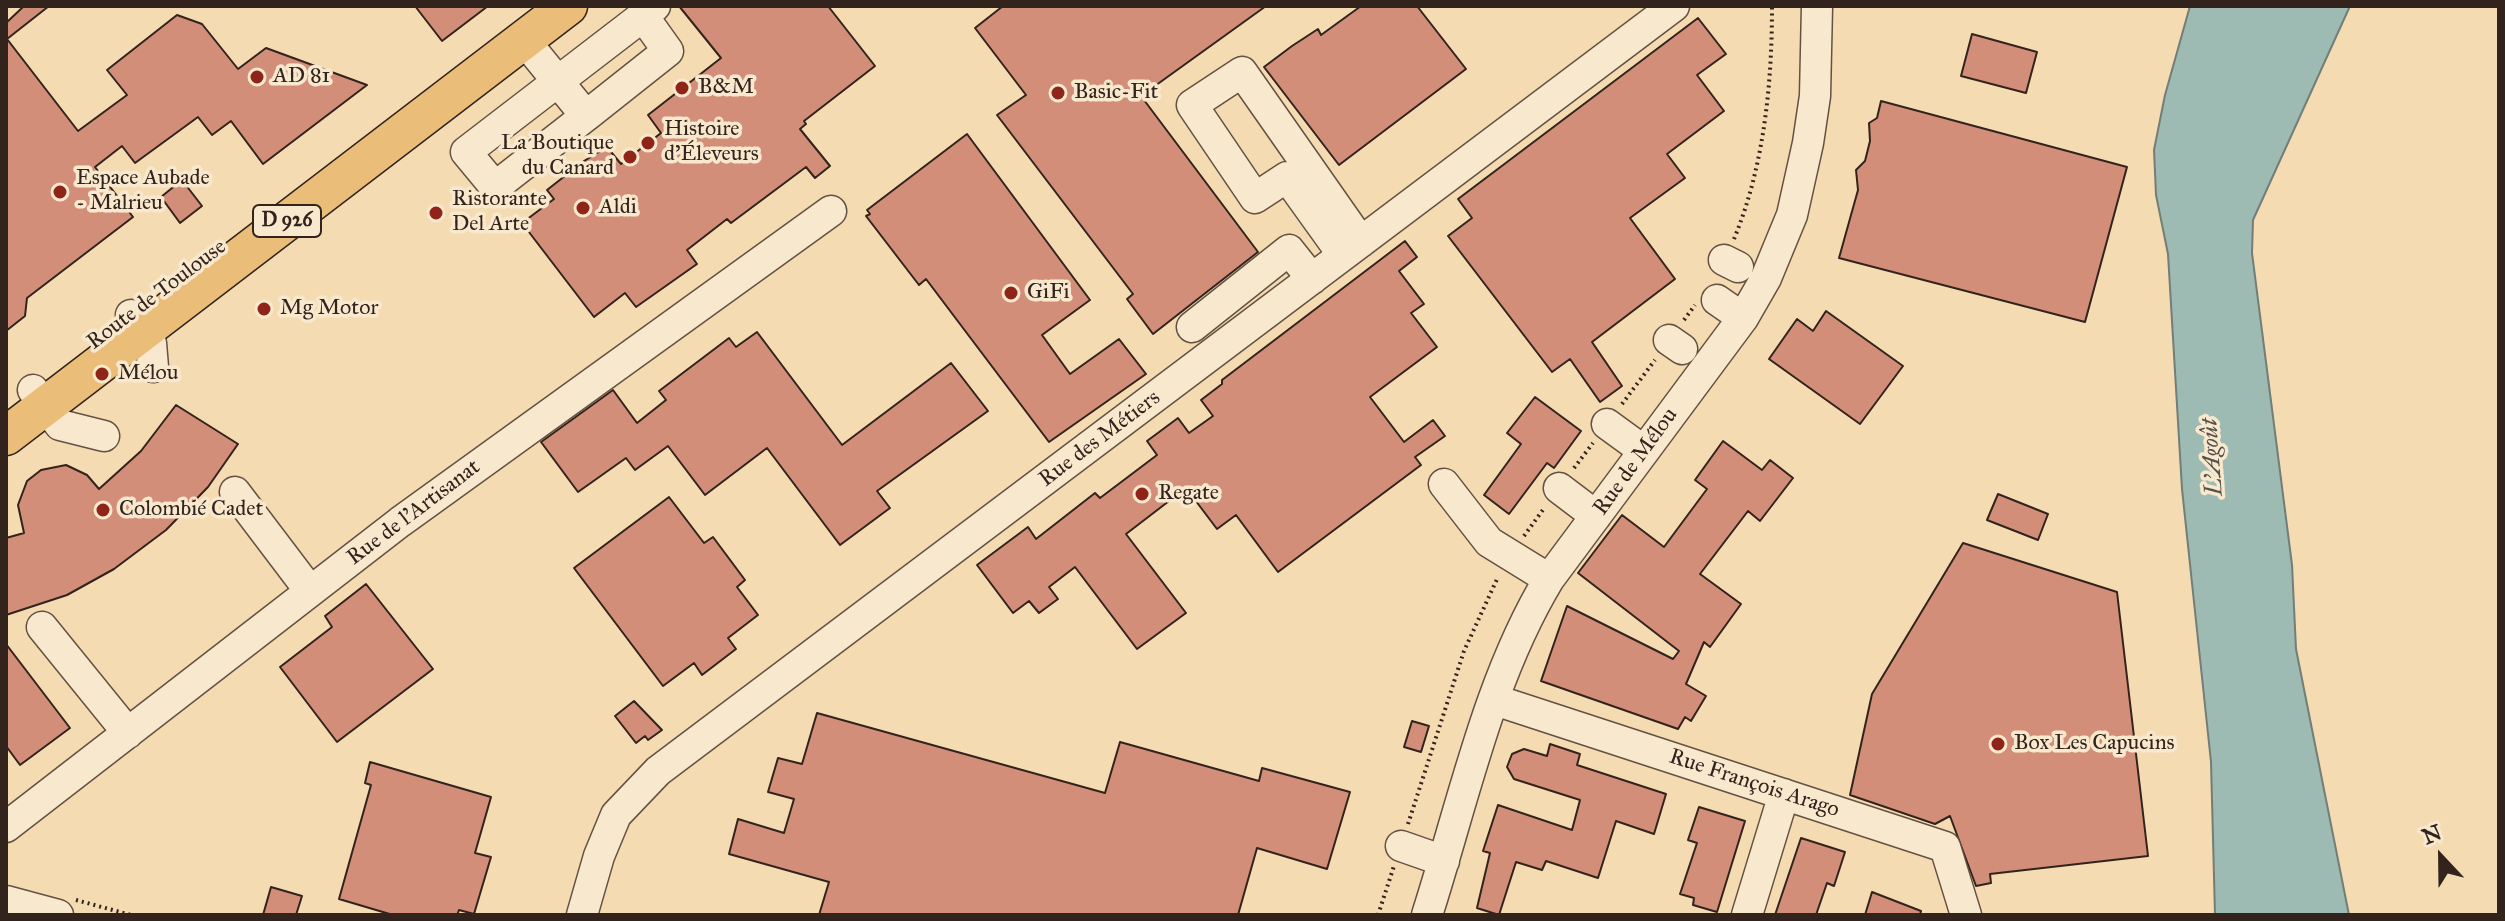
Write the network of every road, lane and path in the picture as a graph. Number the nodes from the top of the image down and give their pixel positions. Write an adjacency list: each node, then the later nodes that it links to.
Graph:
1 (568, 6): 6 (main road, D 926)
2 (1674, 6): 10 (street, Rue des Métiers)
3 (1772, 6): 11 (path)
4 (1817, 6): 14 (street, Rue de Mélou)
5 (649, 11): 7 (street); 8 (street)
6 (531, 23): 7 (street); 15 (main road, Route de Toulouse / D 926)
7 (557, 79): 8 (street); 8 (street)
8 (586, 116)
9 (831, 211): 29 (street, Rue de l'Artisanat)
10 (1352, 248): 10 (street); 12 (street, Rue des Métiers)
11 (1731, 263)
12 (1312, 279): 16 (street); 39 (street, Rue des Métiers)
13 (1707, 302): 14 (street); 19 (path)
14 (1743, 318): 22 (street, Rue de Mélou)
15 (137, 323): 17 (street); 18 (main road, Route de Toulouse / D 926)
16 (1192, 327)
17 (153, 367)
18 (28, 402): 20 (main road, D 926); 21 (street)
19 (1607, 424): 22 (street); 24 (path)
20 (6, 436)
21 (104, 436)
22 (1644, 451): 26 (street, Rue de Mélou)
23 (1444, 484): 27 (street)
24 (1559, 488): 26 (street); 27 (path)
25 (235, 492): 29 (street)
26 (1596, 516): 28 (street, Rue de Mélou)
27 (1511, 555): 28 (street); 35 (path)
28 (1549, 579): 31 (street, Rue de Mélou)
29 (310, 591): 32 (street, Rue de l'Artisanat)
30 (42, 627): 32 (street)
31 (1495, 700): 33 (street, Rue François Arago); 36 (street, Rue de Mélou)
32 (128, 733): 34 (street, Rue de l'Artisanat)
33 (1784, 794): 42 (street); 43 (street, Rue François Arago)
34 (6, 827)
35 (1401, 846): 36 (street); 40 (path)
36 (1444, 861): 41 (street, Rue de Mélou)
37 (6, 901): 38 (street)
38 (58, 915)
39 (582, 915)
40 (1378, 915)
41 (1427, 915)
42 (1747, 915)
43 (1966, 915)

